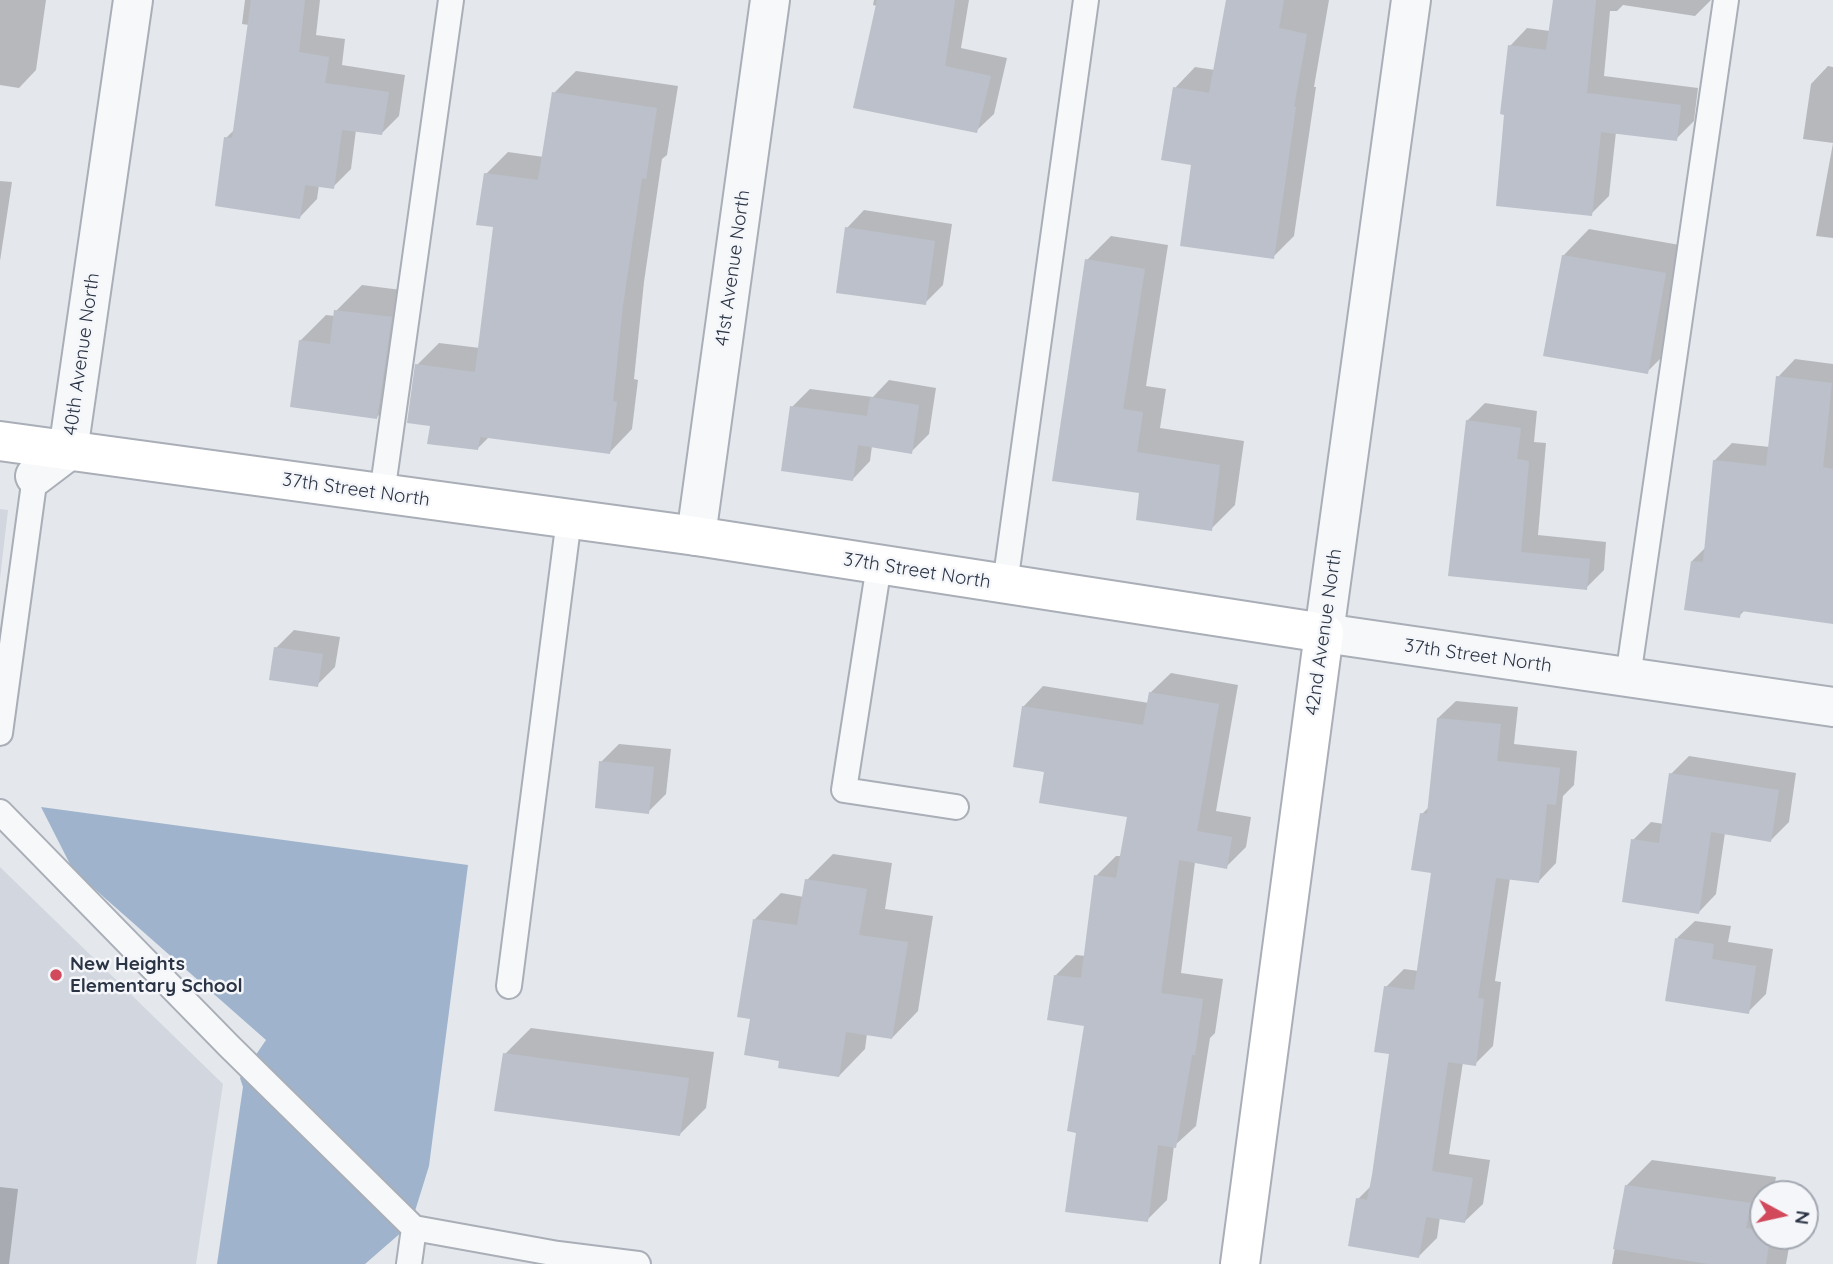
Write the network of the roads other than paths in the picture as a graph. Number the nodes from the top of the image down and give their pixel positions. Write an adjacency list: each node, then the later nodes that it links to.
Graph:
1 (133, 0): 8 (street, 40th Avenue North)
2 (451, 0): 10 (lane)
3 (770, 0): 12 (street, 41st Avenue North)
4 (1086, 0): 14 (lane)
5 (1411, 0): 15 (street, 42nd Avenue North)
6 (1726, 0): 17 (lane)
7 (0, 440): 8 (street, 37th Street North)
8 (68, 451): 9 (street, 40th Avenue North); 10 (street, 37th Street North)
9 (35, 476): 16 (lane, 40th Avenue North)
10 (383, 494): 11 (street, 37th Street North)
11 (569, 519): 12 (street, 37th Street North); 22 (lane)
12 (696, 536): 13 (street, 37th Street North)
13 (879, 565): 14 (street, 37th Street North); 20 (lane)
14 (1005, 584): 15 (street, 37th Street North)
15 (1324, 633): 17 (street, 37th Street North); 26 (street, 42nd Avenue North)
16 (6, 653): 19 (lane, 40th Avenue North)
17 (1628, 677): 18 (street, 37th Street North)
18 (1833, 707)
19 (0, 733)
20 (956, 807)
21 (0, 812): 23 (lane)
22 (509, 986)
23 (414, 1228): 24 (lane); 25 (lane)
24 (410, 1264)
25 (638, 1264)
26 (1240, 1264)

